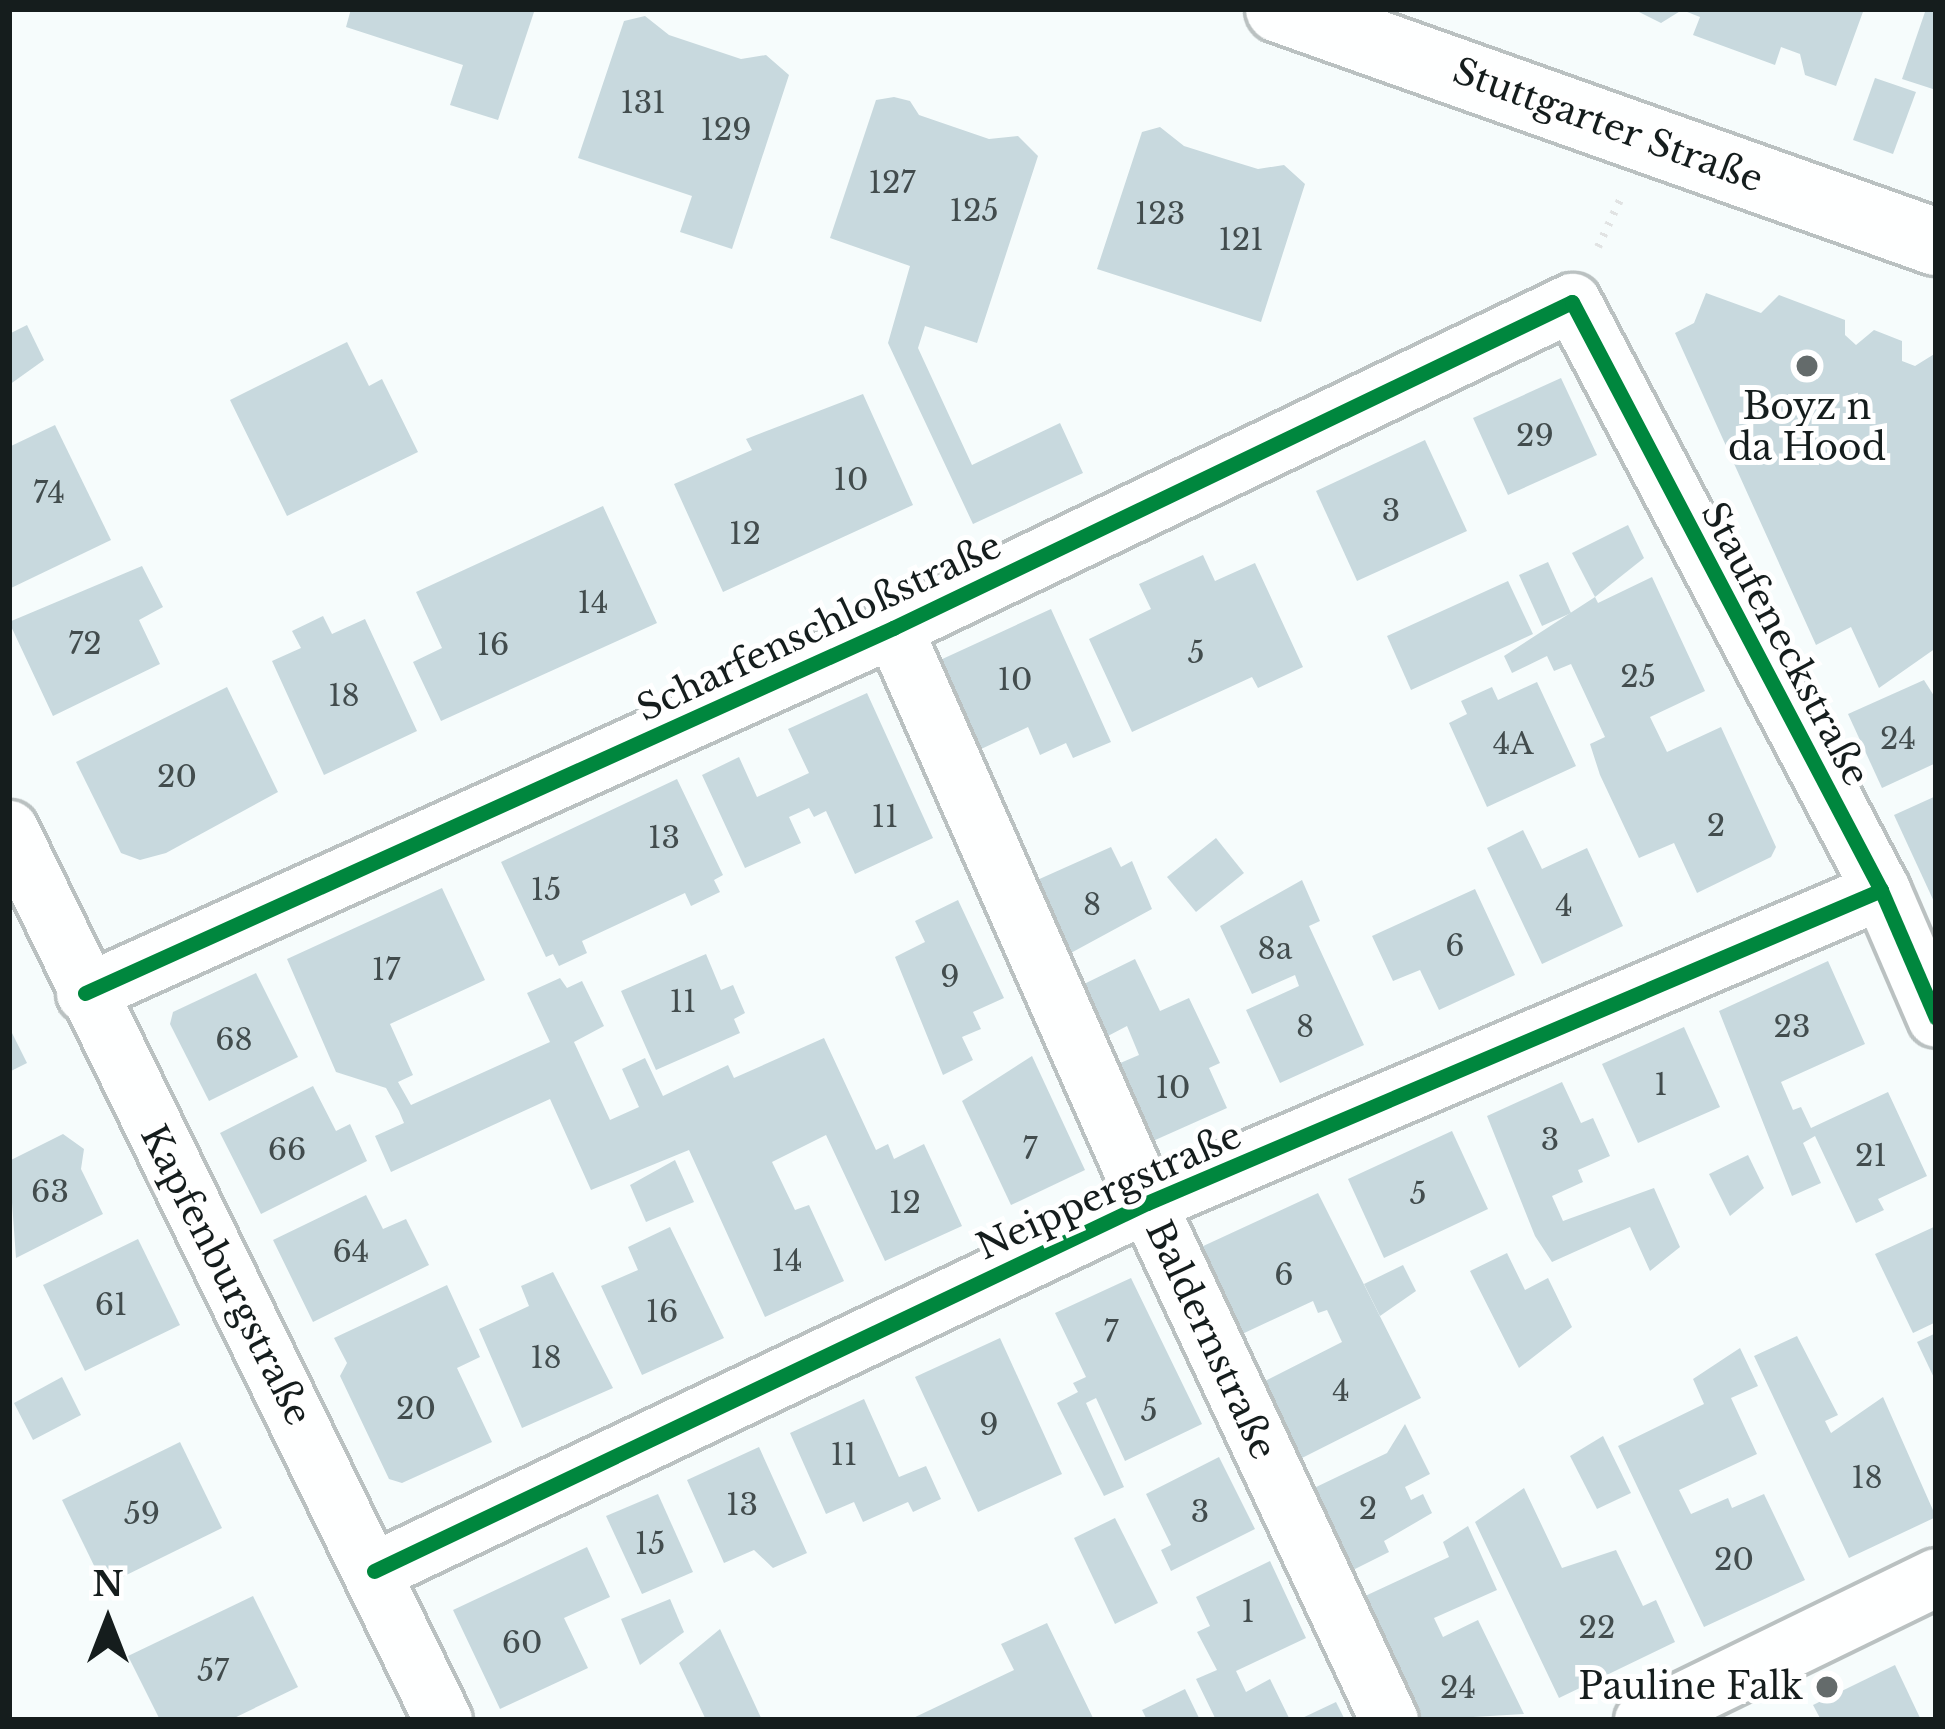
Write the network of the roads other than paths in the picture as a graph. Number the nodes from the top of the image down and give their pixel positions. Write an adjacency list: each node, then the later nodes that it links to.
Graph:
1 (1279, 9): 2 (main road, Stuttgarter Straße)
2 (1936, 242)
3 (1572, 302): 4 (street, Scharfenschloßstraße); 6 (street, Staufeneckstraße)
4 (893, 628): 7 (street, Scharfenschloßstraße); 9 (street, Baldernstraße)
5 (16, 863): 7 (street, Kapfenburgstraße)
6 (1881, 890): 8 (street, Staufeneckstraße); 9 (street, Neippergstraße)
7 (85, 993): 10 (street, Kapfenburgstraße)
8 (1936, 1018)
9 (1147, 1203): 10 (street, Neippergstraße); 13 (street, Baldernstraße)
10 (374, 1571): 12 (street, Kapfenburgstraße)
11 (1936, 1577): 14 (street)
12 (443, 1720)
13 (1388, 1720)
14 (1643, 1720)

